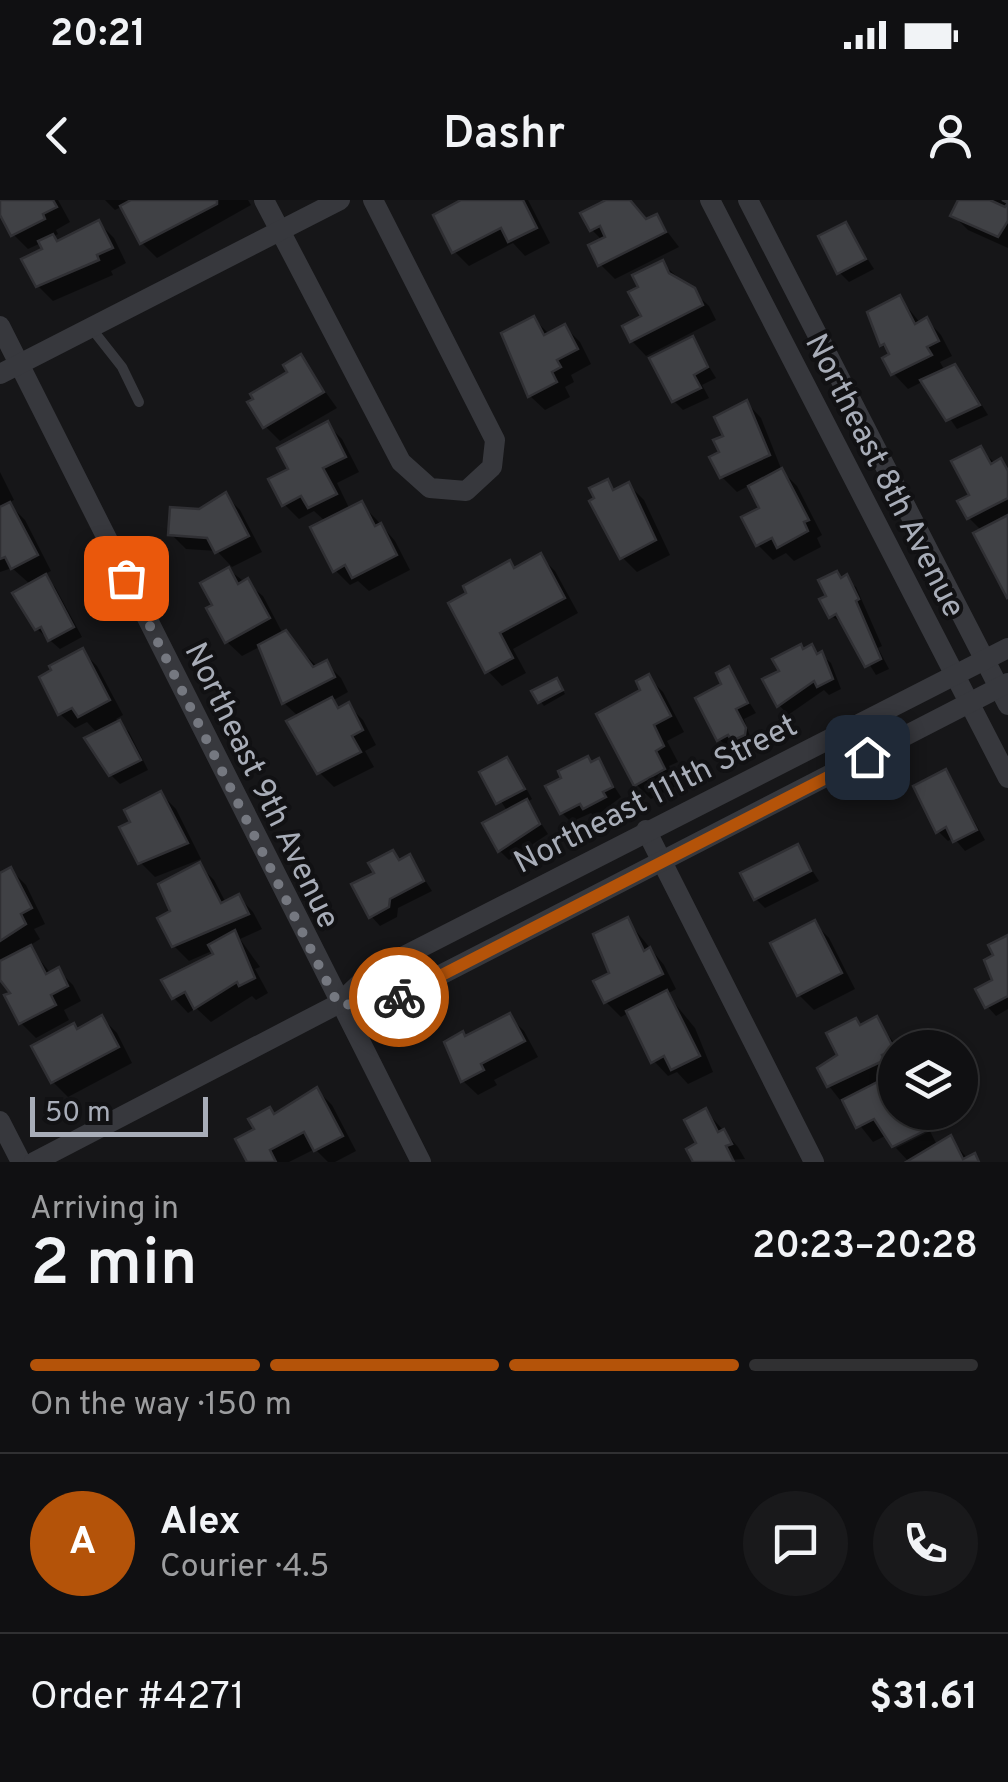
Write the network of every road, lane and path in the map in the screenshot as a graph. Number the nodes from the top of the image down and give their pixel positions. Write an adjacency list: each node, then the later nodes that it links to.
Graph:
1 (264, 200): 6 (street)
2 (340, 200): 6 (street)
3 (373, 200): 6 (street)
4 (710, 200): 14 (street, Northeast 8th Avenue)
5 (748, 200): 13 (street, Northeast 8th Avenue)
6 (280, 232): 8 (street)
7 (0, 326): 9 (street, Northeast 9th Avenue)
8 (92, 328): 9 (street); 11 (lane)
9 (20, 364): 10 (street); 20 (street, Northeast 9th Avenue)
10 (0, 374)
11 (139, 402)
12 (1008, 648): 13 (street, Northeast 111th Street)
13 (985, 660): 14 (street, Northeast 111th Street); 15 (street, Northeast 8th Avenue)
14 (954, 674): 16 (street, Northeast 8th Avenue); 18 (street, Northeast 111th Street)
15 (1005, 692): 16 (street, Northeast 111th Street)
16 (970, 705): 17 (street, Northeast 8th Avenue); 19 (street, Northeast 111th Street)
17 (1008, 778)
18 (646, 830): 19 (street); 20 (street, Northeast 111th Street)
19 (662, 861): 20 (street, Northeast 111th Street); 25 (street)
20 (338, 1004): 23 (street, Northeast 111th Street); 24 (street, Northeast 9th Avenue)
21 (0, 1121): 22 (street)
22 (21, 1162)
23 (34, 1162)
24 (421, 1162)
25 (814, 1162)

